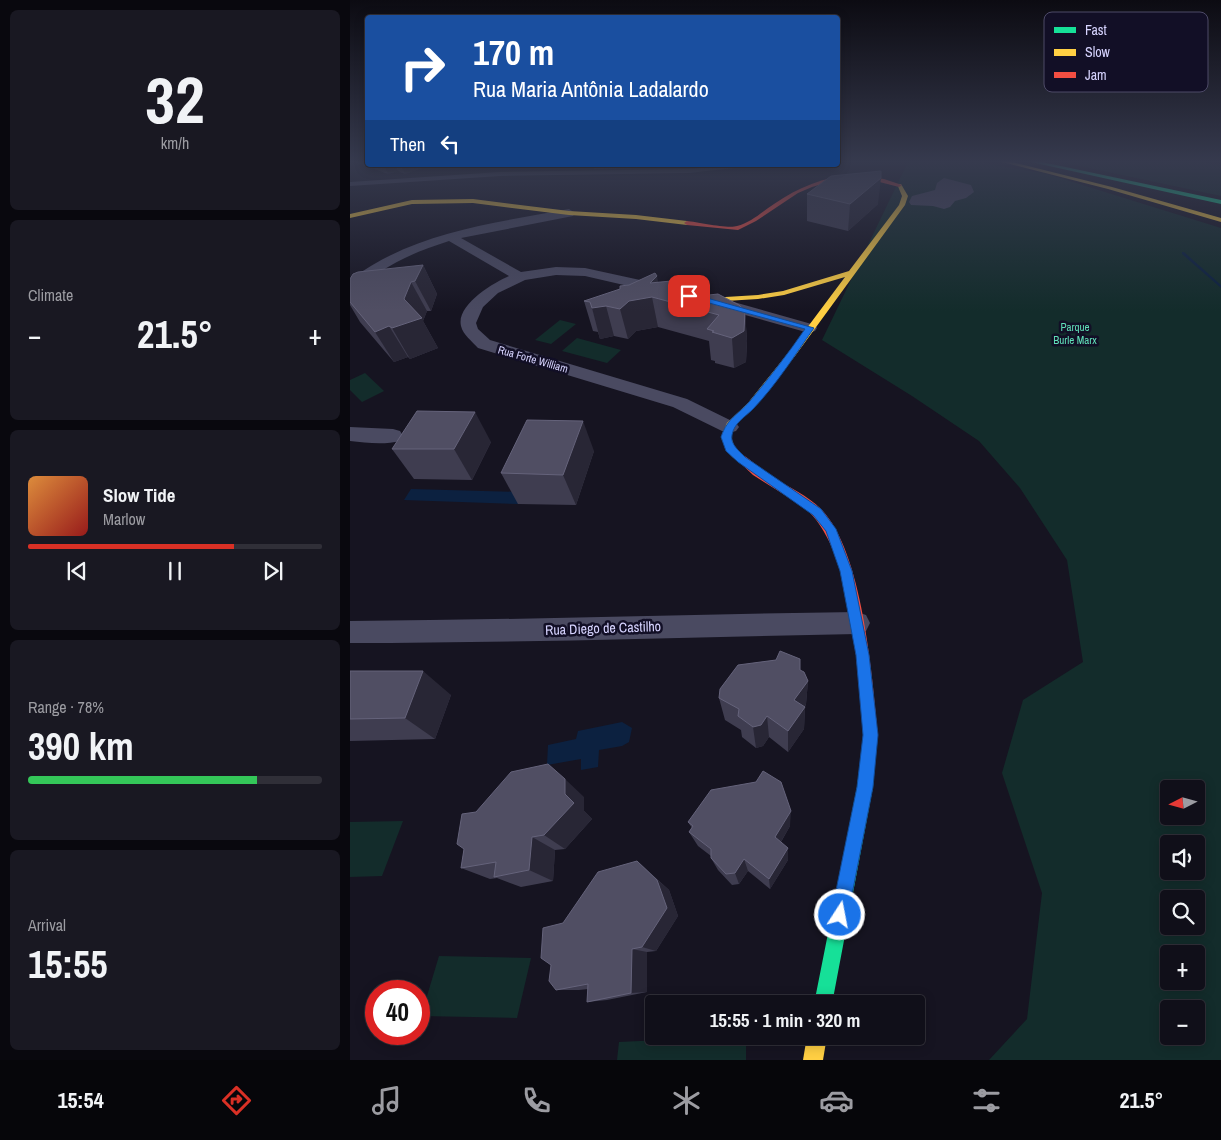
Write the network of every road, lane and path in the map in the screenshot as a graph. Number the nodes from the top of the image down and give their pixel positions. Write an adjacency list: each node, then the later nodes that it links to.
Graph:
1 (370, 211): 9 (main road)
2 (557, 211): 7 (main road)
3 (768, 211): 7 (main road)
4 (897, 211): 12 (main road)
5 (1191, 211): 8 (main road)
6 (1193, 211): 8 (main road)
7 (569, 213): 11 (street)
8 (1203, 215): 10 (main road)
9 (350, 216)
10 (1221, 220)
11 (450, 236): 13 (street); 14 (street)
12 (851, 273): 15 (main road); 16 (main road)
13 (520, 277): 15 (street, Rua Forte William); 17 (street, Rua Forte William)
14 (350, 287)
15 (709, 300): 16 (street, Rua Forte William)
16 (810, 328): 17 (main road)
17 (729, 427): 20 (main road)
18 (350, 434): 19 (street)
19 (393, 436)
20 (857, 623): 21 (street, Rua Diego de Castilho); 22 (main road)
21 (350, 632)
22 (825, 995)
23 (816, 1045): 24 (main road)
24 (813, 1060)

